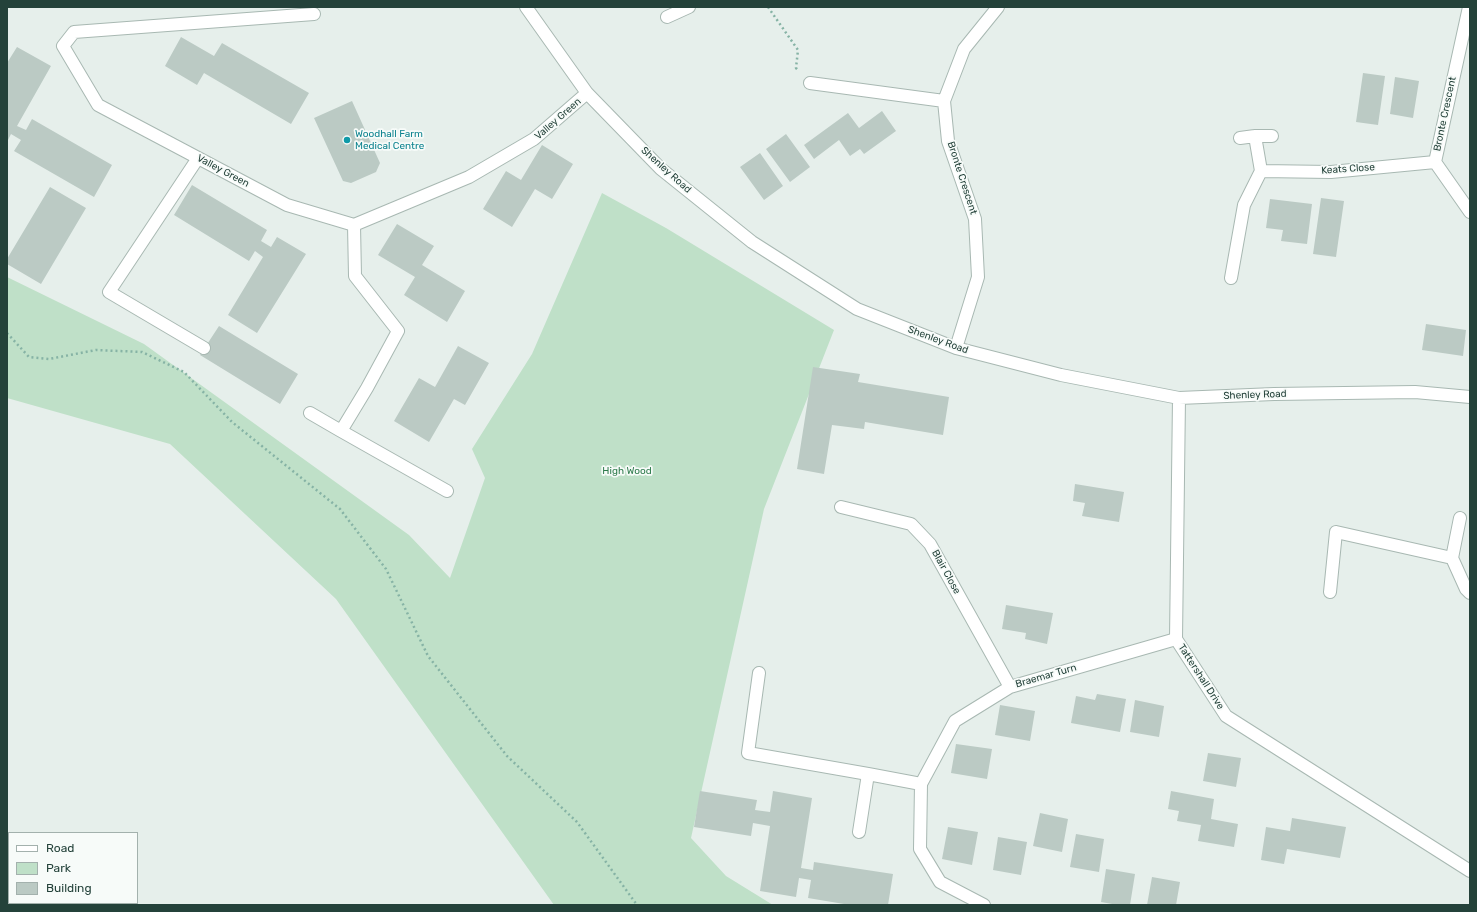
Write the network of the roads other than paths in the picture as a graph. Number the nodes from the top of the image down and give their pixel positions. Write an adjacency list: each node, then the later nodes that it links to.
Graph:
1 (526, 7): 8 (street, Shenley Road)
2 (689, 7): 6 (street)
3 (998, 7): 9 (street, Bronte Crescent)
4 (1469, 7): 14 (street, Bronte Crescent)
5 (314, 14): 13 (street, Valley Green)
6 (667, 17)
7 (810, 83): 9 (street)
8 (587, 94): 17 (street, Valley Green); 20 (street, Shenley Road)
9 (944, 101): 20 (street, Bronte Crescent)
10 (1255, 136): 11 (street); 12 (street); 15 (street)
11 (1272, 136)
12 (1240, 138)
13 (198, 158): 17 (street, Valley Green); 19 (street)
14 (1435, 162): 15 (street, Keats Close); 16 (street, Bronte Crescent)
15 (1261, 171): 18 (street)
16 (1470, 212)
17 (354, 225): 24 (street)
18 (1232, 278)
19 (204, 348)
20 (956, 348): 22 (street, Shenley Road)
21 (1470, 397): 22 (street, Shenley Road)
22 (1179, 398): 31 (street, Tattershall Drive)
23 (310, 413): 24 (street)
24 (341, 431): 25 (street)
25 (446, 491)
26 (841, 507): 33 (street, Blair Close)
27 (1460, 518): 28 (street)
28 (1452, 558): 29 (street); 30 (street)
29 (1330, 592)
30 (1470, 593)
31 (1176, 639): 33 (street, Braemar Turn); 37 (street, Tattershall Drive)
32 (759, 673): 34 (street)
33 (1010, 687): 35 (street, Braemar Turn)
34 (868, 774): 35 (street); 36 (street)
35 (921, 784): 38 (street, Braemar Turn)
36 (859, 832)
37 (1470, 872)
38 (984, 905)

